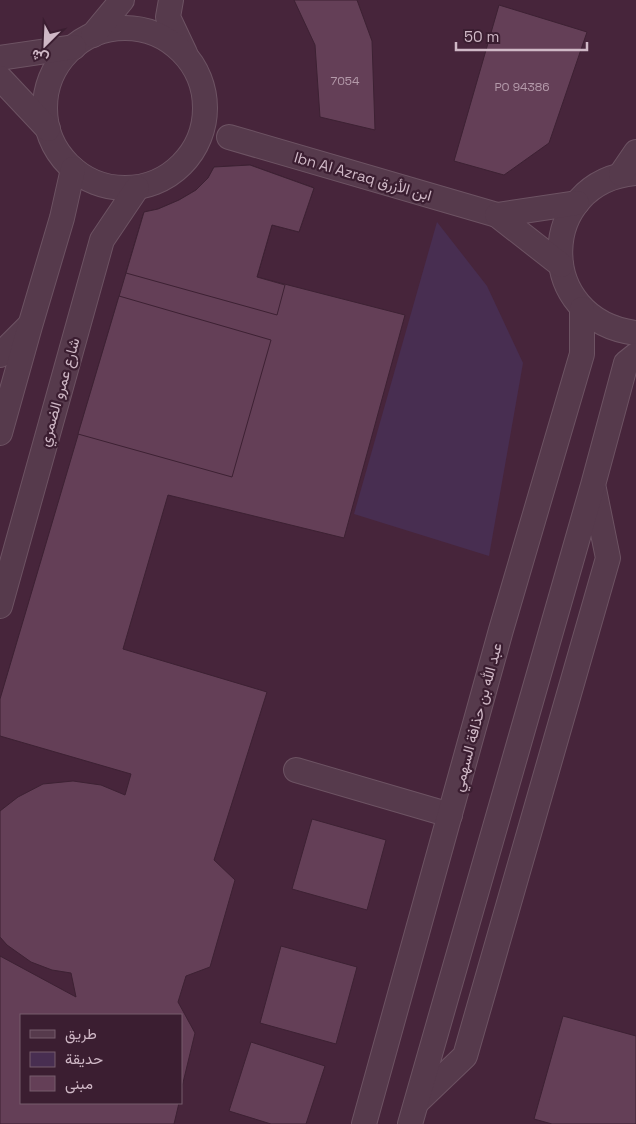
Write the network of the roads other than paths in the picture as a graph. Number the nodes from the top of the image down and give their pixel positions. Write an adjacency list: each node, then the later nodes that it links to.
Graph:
1 (122, 0): 3 (street)
2 (171, 0): 4 (street)
3 (83, 41): 4 (street); 5 (street); 8 (street)
4 (187, 57): 7 (street)
5 (0, 58)
6 (0, 78): 8 (street)
7 (204, 92): 9 (street); 11 (street)
8 (48, 129): 12 (street)
9 (229, 137): 11 (street); 16 (street, Ibn Al Azraq ابن الأزرق)
10 (636, 152): 13 (street)
11 (180, 167): 14 (street)
12 (73, 169): 14 (street); 19 (street)
13 (628, 173): 15 (street)
14 (137, 188): 25 (street, شارع عمرو الضمري)
15 (577, 203): 16 (street); 17 (street)
16 (497, 215): 17 (street)
17 (561, 265): 18 (street)
18 (582, 309): 20 (street); 27 (street, عبد الله بن حذافة السهمي)
19 (30, 326): 21 (street); 23 (street)
20 (636, 333)
21 (0, 355)
22 (636, 355): 24 (street)
23 (0, 433)
24 (593, 485): 28 (street); 28 (street)
25 (0, 606)
26 (296, 770): 27 (street)
27 (450, 815): 29 (street, عبد الله بن حذافة السهمي)
28 (413, 1113)
29 (364, 1124)

